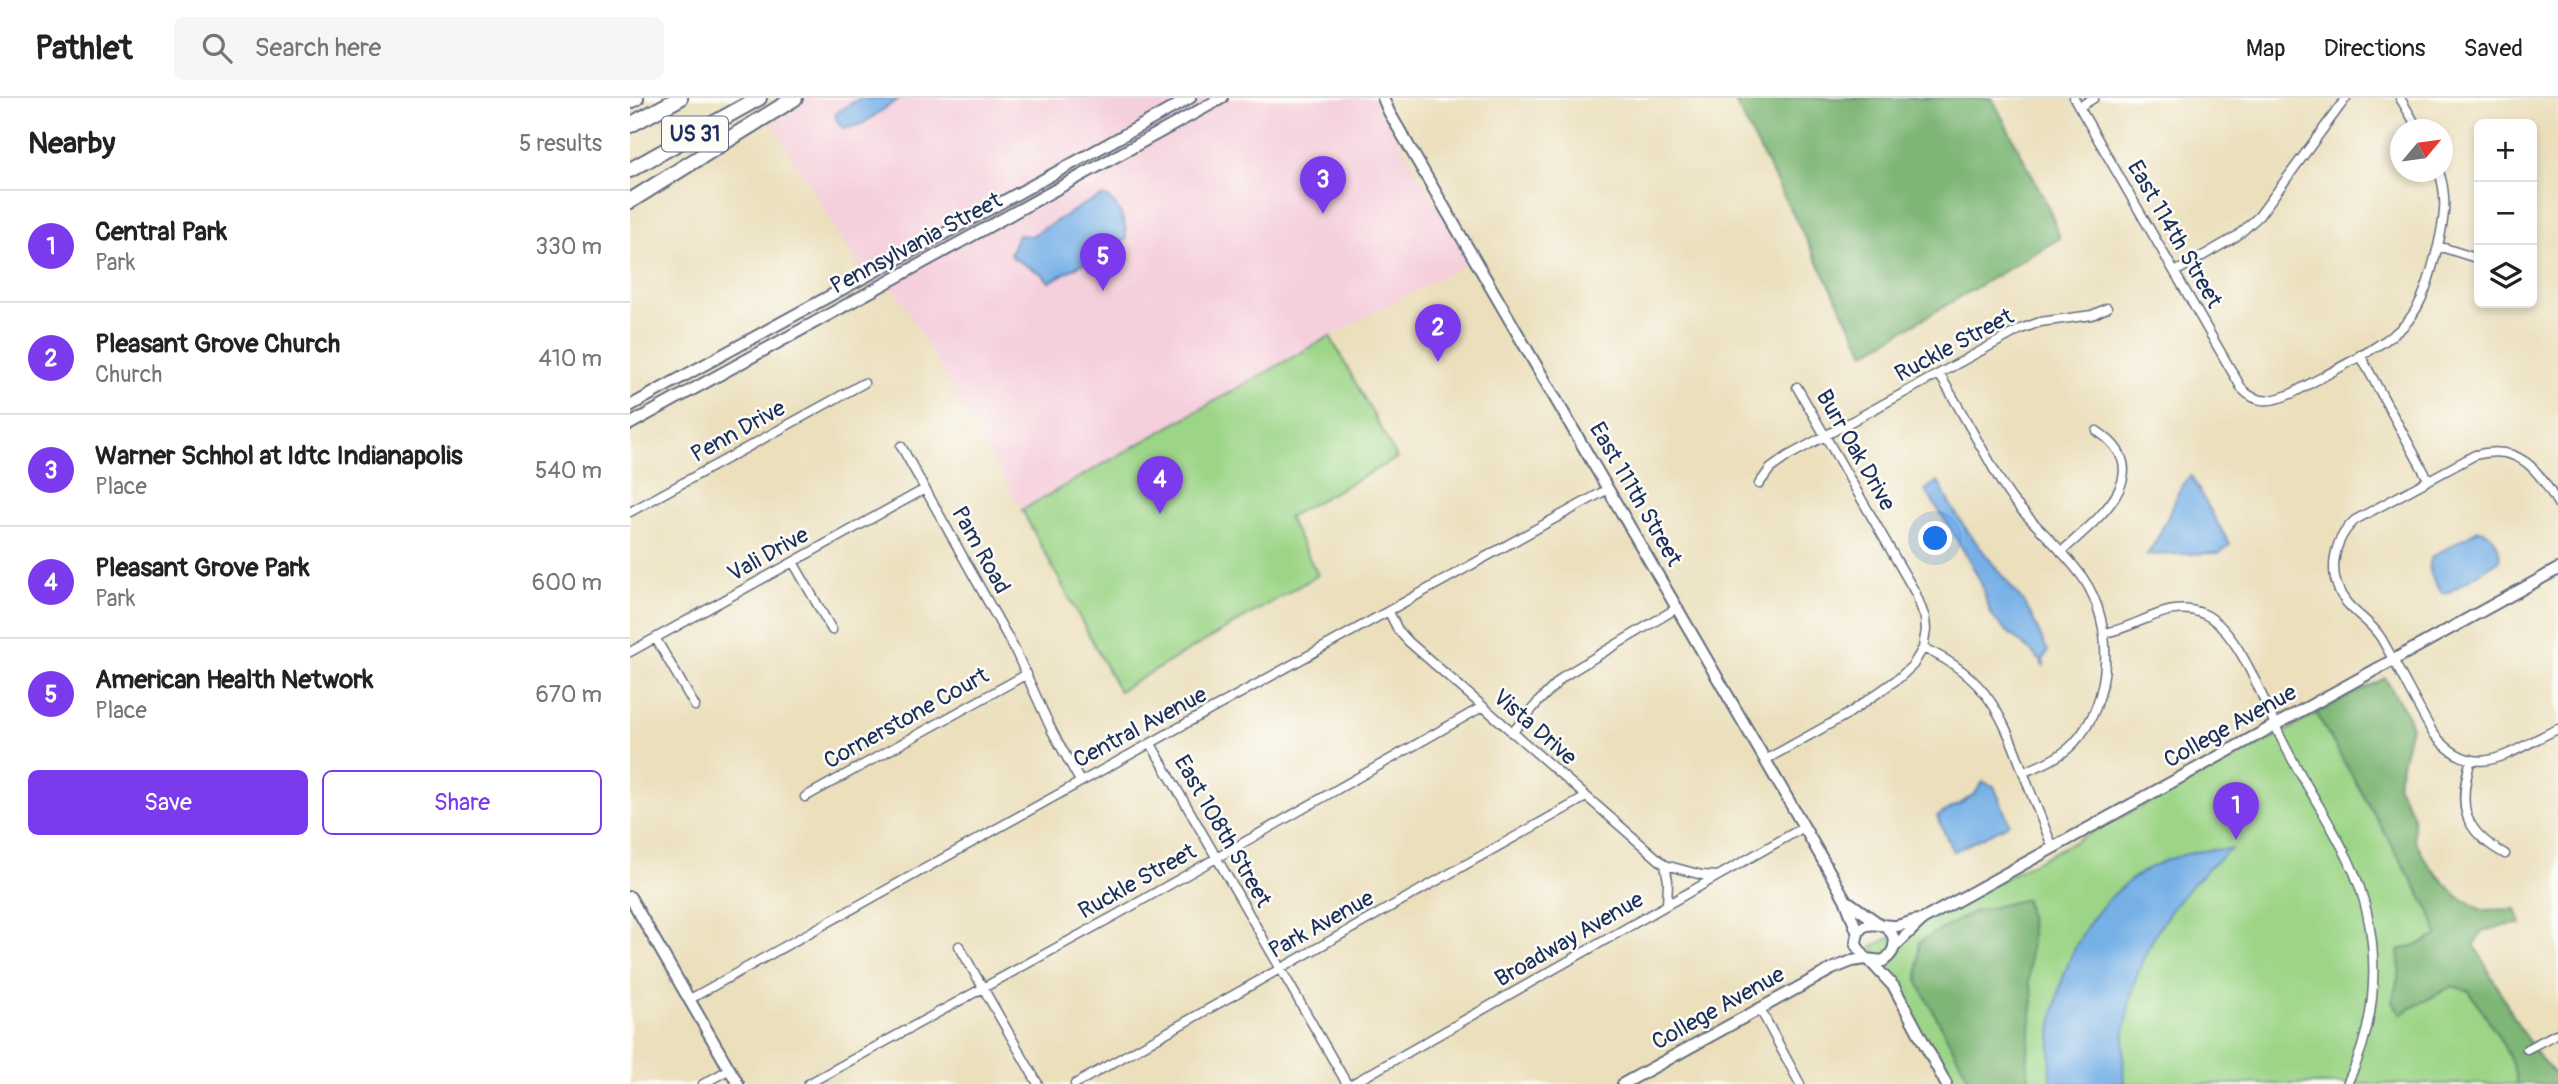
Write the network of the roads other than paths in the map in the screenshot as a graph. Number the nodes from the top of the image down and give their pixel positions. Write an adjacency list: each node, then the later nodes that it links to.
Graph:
1 (636, 98): 13 (highway)
2 (680, 98): 17 (highway, US 31)
3 (759, 98): 18 (highway, US 31)
4 (795, 98): 20 (highway)
5 (1190, 98): 29 (main road, Pennsylvania Street)
6 (1222, 98): 30 (main road, Pennsylvania Street)
7 (1377, 98): 15 (main road, East 111th Street)
8 (1383, 98): 15 (main road, East 111th Street)
9 (2074, 98): 14 (street, East 114th Street)
10 (2094, 98): 14 (street)
11 (2346, 98): 23 (street)
12 (2400, 98): 16 (street)
13 (630, 101)
14 (2079, 107): 23 (street, East 114th Street)
15 (1389, 112): 36 (main road, East 111th Street)
16 (2412, 119)
17 (630, 125)
18 (630, 170)
19 (2441, 182): 21 (street)
20 (630, 201)
21 (2438, 246): 22 (street); 25 (street)
22 (2474, 258)
23 (2175, 272): 25 (street, East 114th Street)
24 (2107, 309): 26 (street, Ruckle Street)
25 (2360, 355): 34 (street)
26 (1939, 374): 32 (street, Ruckle Street); 40 (street)
27 (864, 383): 39 (street, Penn Drive)
28 (1797, 387): 32 (street, Burr Oak Drive)
29 (630, 407)
30 (630, 424)
31 (2097, 431): 40 (street)
32 (1825, 436): 35 (street, Ruckle Street); 48 (street, Burr Oak Drive)
33 (901, 446): 37 (street, Pam Road)
34 (2428, 479): 38 (street); 50 (street)
35 (1759, 484)
36 (1608, 488): 43 (main road, East 111th Street); 44 (street, Central Avenue)
37 (925, 489): 41 (street, Vali Drive); 51 (street, Pam Road)
38 (2558, 504)
39 (630, 512)
40 (2061, 552): 46 (street)
41 (793, 562): 45 (street); 47 (street, Vali Drive)
42 (2558, 569): 50 (main road, College Avenue)
43 (1677, 608): 56 (street); 58 (main road, East 111th Street)
44 (1389, 612): 53 (street, Vista Drive); 57 (street, Central Avenue)
45 (832, 630)
46 (2104, 633): 54 (street); 60 (street)
47 (656, 639): 49 (street, Vali Drive); 52 (street)
48 (1923, 648): 58 (street); 60 (street)
49 (630, 652)
50 (2393, 659): 54 (main road, College Avenue); 59 (street)
51 (1027, 674): 61 (street, Pam Road); 62 (street, Cornerstone Court)
52 (695, 706)
53 (1482, 707): 56 (street, Vista Drive); 67 (street, Ruckle Street)
54 (2276, 724): 65 (main road, College Avenue); 98 (street)
55 (2558, 729): 59 (street)
56 (1512, 733): 63 (street, Vista Drive)
57 (1151, 744): 61 (street, Central Avenue); 67 (street, East 108th Street)
58 (1765, 760): 64 (main road, East 111th Street)
59 (2471, 760): 66 (street)
60 (2024, 772): 65 (street)
61 (1080, 781): 83 (street, Central Avenue)
62 (805, 797)
63 (1586, 797): 68 (street, Vista Drive); 79 (street, Park Avenue)
64 (1804, 827): 69 (street, Broadway Avenue); 71 (main road, East 111th Street)
65 (2053, 848): 73 (main road, College Avenue)
66 (2505, 854)
67 (1217, 858): 79 (street, East 108th Street); 82 (street, Ruckle Street)
68 (1665, 865): 69 (street, Vista Drive); 72 (street)
69 (1717, 876): 72 (street, Broadway Avenue)
70 (630, 897): 83 (main road)
71 (1845, 899): 74 (main road, East 111th Street); 75 (main road, East 111th Street)
72 (1667, 905): 94 (street, Broadway Avenue)
73 (1922, 920): 74 (main road, College Avenue); 77 (main road, College Avenue)
74 (1881, 924): 75 (main road); 77 (main road)
75 (1857, 937): 78 (main road); 80 (main road, College Avenue)
76 (959, 946): 82 (street)
77 (1893, 950): 78 (main road); 81 (main road)
78 (1868, 960): 80 (main road, College Avenue); 81 (main road)
79 (1280, 969): 92 (street, Park Avenue); 93 (street, East 108th Street)
80 (1832, 969): 84 (main road, College Avenue)
81 (1894, 987): 97 (main road)
82 (983, 988): 90 (street, Ruckle Street); 91 (street)
83 (690, 999): 87 (main road)
84 (1760, 1009): 95 (main road, College Avenue); 96 (street)
85 (2558, 1033): 86 (street)
86 (2528, 1049)
87 (730, 1069): 88 (street); 89 (main road)
88 (703, 1084)
89 (738, 1084)
90 (808, 1084)
91 (1038, 1084)
92 (1075, 1084)
93 (1346, 1084)
94 (1352, 1084)
95 (1625, 1084)
96 (1800, 1084)
97 (1946, 1084)
98 (2347, 1084)

